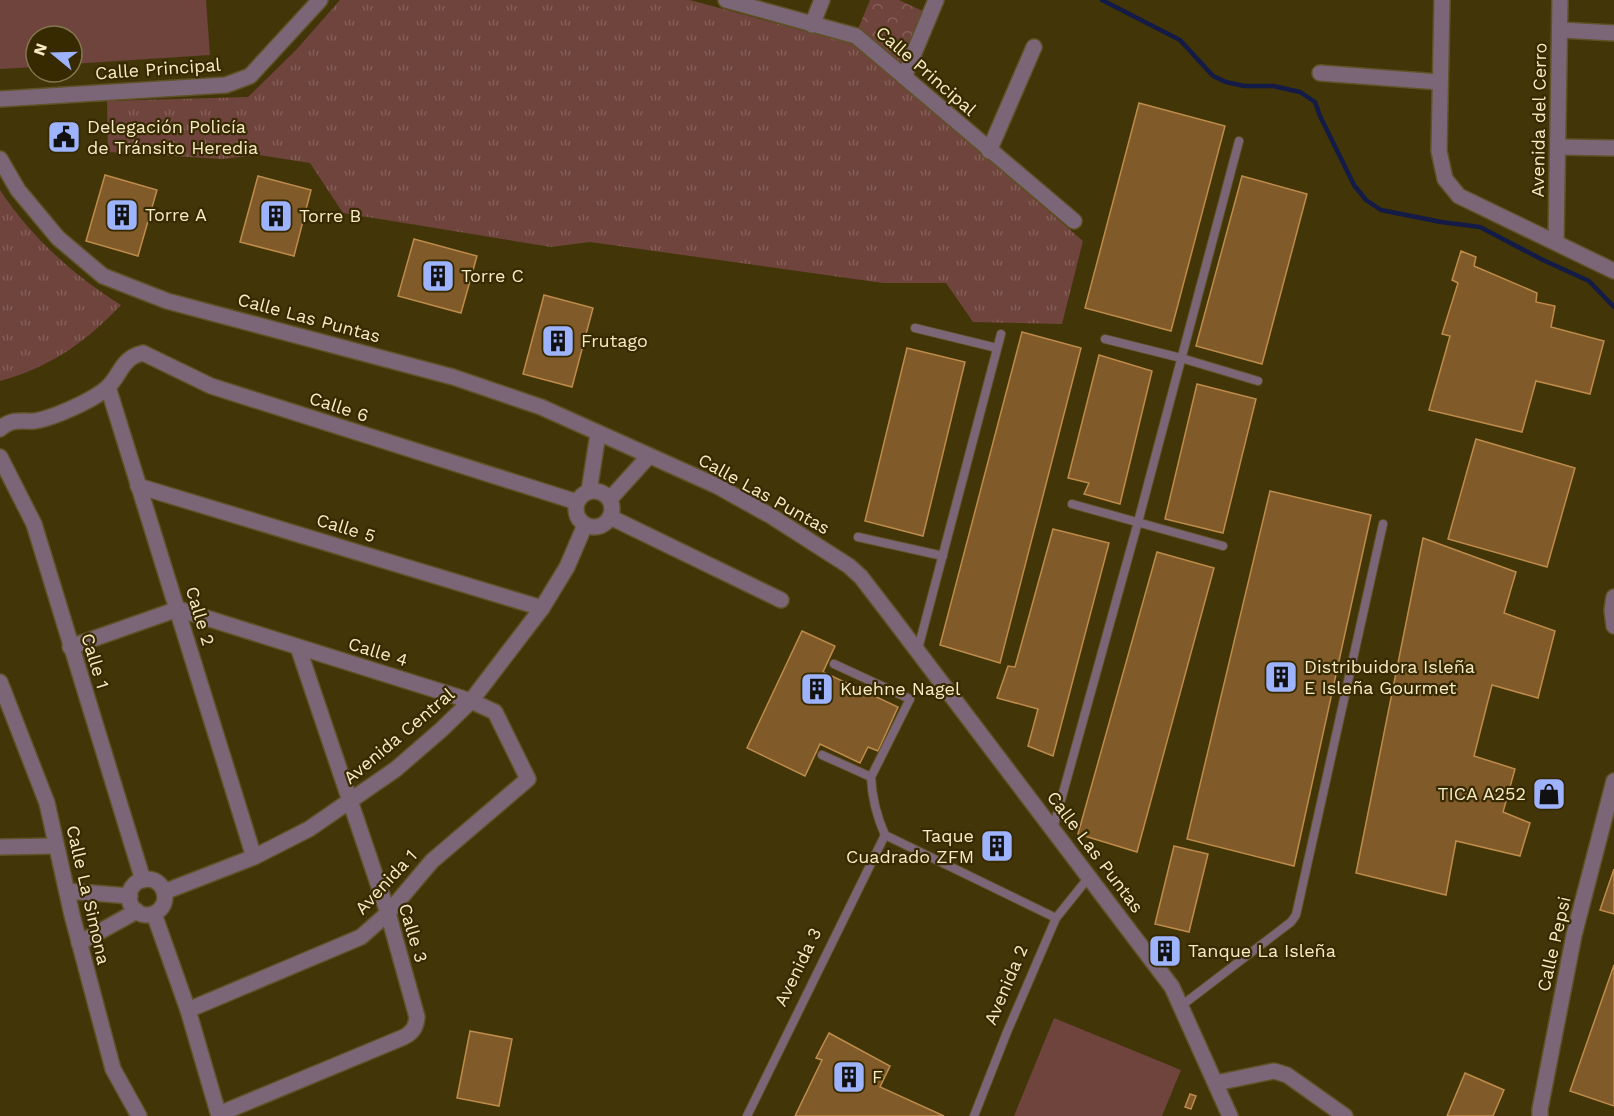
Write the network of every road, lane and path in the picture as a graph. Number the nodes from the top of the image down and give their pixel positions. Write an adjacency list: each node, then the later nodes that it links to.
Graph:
1 (320, 0): 14 (street, Calle Principal)
2 (726, 0): 7 (street, Calle Principal)
3 (822, 0): 7 (street)
4 (936, 0): 12 (street)
5 (1442, 0): 13 (street)
6 (1560, 0): 8 (street, Avenida del Cerro)
7 (812, 25): 12 (street, Calle Principal)
8 (1560, 30): 9 (street); 16 (street, Avenida del Cerro)
9 (1614, 33)
10 (1034, 47): 18 (street)
11 (1320, 73): 13 (street)
12 (904, 77): 18 (street, Calle Principal)
13 (1439, 82): 21 (street)
14 (0, 99)
15 (1239, 141): 27 (lane)
16 (1559, 147): 17 (street); 21 (street, Avenida del Cerro)
17 (1614, 148)
18 (989, 151): 20 (street, Calle Principal)
19 (0, 159): 31 (street, Calle Las Puntas)
20 (1074, 221)
21 (1556, 242): 22 (street)
22 (1614, 271)
23 (915, 328): 26 (lane)
24 (1001, 334): 26 (lane)
25 (1105, 339): 27 (lane)
26 (997, 348): 45 (lane)
27 (1181, 358): 28 (lane); 40 (lane)
28 (1258, 381)
29 (108, 387): 30 (street); 34 (street, Calle 2); 37 (street, Calle 6)
30 (0, 429)
31 (598, 434): 33 (street, Calle Las Puntas); 35 (street)
32 (0, 457): 51 (street, Calle 1)
33 (648, 457): 36 (street); 53 (street, Calle Las Puntas)
34 (138, 486): 48 (street, Calle 5); 49 (street, Calle 2)
35 (589, 490): 36 (street); 37 (street)
36 (610, 499): 39 (street)
37 (577, 502): 42 (street)
38 (1072, 504): 40 (lane)
39 (610, 517): 42 (street); 47 (street)
40 (1138, 522): 44 (lane); 62 (lane)
41 (1383, 524): 77 (lane)
42 (585, 525): 48 (street, Avenida Central)
43 (858, 537): 45 (lane)
44 (1223, 546)
45 (943, 556): 53 (lane)
46 (1614, 597): 50 (street)
47 (782, 600)
48 (542, 608): 56 (street, Avenida Central)
49 (178, 609): 51 (street); 52 (street, Calle 4); 66 (street, Calle 2)
50 (1614, 626)
51 (70, 646): 68 (street, Calle 1)
52 (298, 647): 56 (street, Calle 4); 61 (street, Calle 3)
53 (918, 651): 62 (street, Calle Las Puntas)
54 (834, 664): 58 (lane)
55 (0, 682): 64 (street, Calle La Simona)
56 (471, 701): 59 (street, Calle 4); 61 (street, Avenida Central)
57 (822, 755): 58 (lane)
58 (871, 777): 63 (lane)
59 (528, 779): 73 (street, Avenida 1)
60 (1614, 781): 86 (street, Calle Pepsi)
61 (351, 802): 66 (street, Avenida Central); 73 (street, Calle 3)
62 (1053, 829): 67 (street, Calle Las Puntas)
63 (885, 835): 75 (lane); 82 (lane, Avenida 3)
64 (56, 846): 65 (street); 69 (street, Calle La Simona)
65 (0, 847)
66 (254, 857): 70 (street, Avenida Central)
67 (1089, 877): 75 (lane, Avenida 2); 77 (street, Calle Las Puntas)
68 (143, 880): 70 (street); 71 (street)
69 (66, 891): 71 (street); 76 (street, Calle La Simona)
70 (164, 892): 74 (street)
71 (130, 896): 72 (street)
72 (136, 911): 74 (street); 76 (street)
73 (388, 913): 78 (street, Avenida 1); 80 (street, Calle 3)
74 (154, 914): 78 (street)
75 (1056, 918): 83 (lane, Avenida 2)
76 (79, 943): 81 (street, Calle La Simona)
77 (1181, 1006): 79 (street, Calle Las Puntas)
78 (188, 1010): 80 (street)
79 (1215, 1083): 84 (street, Calle Las Puntas); 85 (street)
80 (219, 1115)
81 (139, 1116)
82 (747, 1116)
83 (974, 1116)
84 (1230, 1116)
85 (1345, 1116)
86 (1540, 1116)

